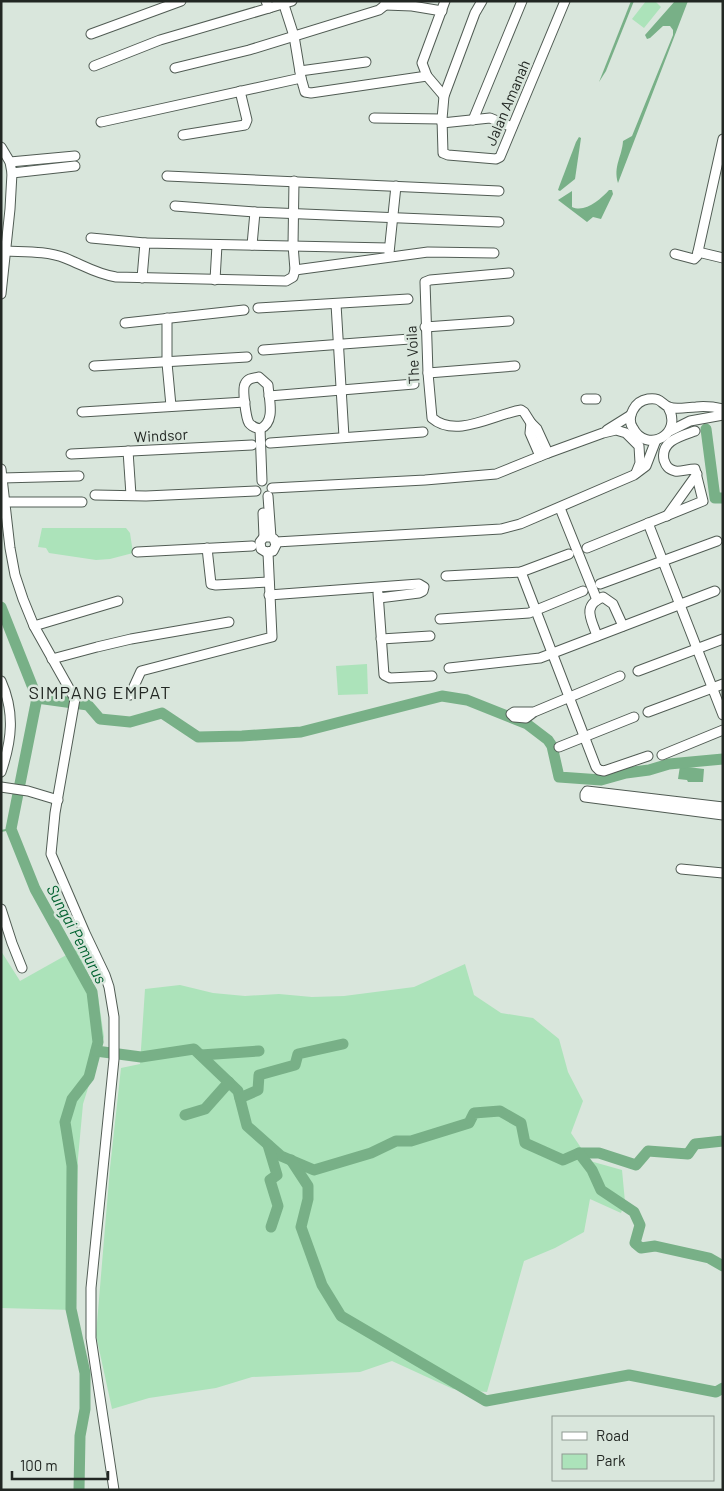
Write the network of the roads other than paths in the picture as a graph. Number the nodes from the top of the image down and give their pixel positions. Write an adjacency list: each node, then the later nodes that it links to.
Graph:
1 (181, 1): 11 (street)
2 (445, 1): 10 (street)
3 (482, 1): 19 (street, Jalan Amanah)
4 (522, 1): 21 (street, Jalan Amanah)
5 (565, 1): 24 (street, Jalan Amanah)
6 (288, 3): 9 (street); 12 (street)
7 (385, 3): 8 (street); 12 (street)
8 (413, 3): 10 (street)
9 (268, 5): 14 (street)
10 (442, 11): 17 (street)
11 (91, 34)
12 (294, 36): 15 (street); 16 (street)
13 (366, 62): 16 (street)
14 (94, 66)
15 (175, 68)
16 (301, 75): 17 (street); 18 (street)
17 (427, 76): 19 (street)
18 (240, 91): 23 (street); 25 (street)
19 (444, 96): 22 (street, Jalan Amanah)
20 (374, 118): 22 (street)
21 (473, 120): 22 (street); 24 (street)
22 (442, 121): 24 (street, Jalan Amanah)
23 (101, 122)
24 (512, 127)
25 (183, 135)
26 (723, 139): 48 (street)
27 (1, 147): 29 (street)
28 (75, 156): 29 (street)
29 (10, 162): 31 (street)
30 (75, 166): 31 (street)
31 (12, 173): 47 (street)
32 (167, 176): 33 (street)
33 (294, 181): 34 (street); 38 (street)
34 (396, 186): 35 (street); 39 (street)
35 (499, 191)
36 (175, 206): 37 (street)
37 (254, 212): 38 (street); 44 (street)
38 (293, 213): 39 (street); 45 (street)
39 (393, 219): 40 (street); 46 (street)
40 (499, 222)
41 (91, 238): 42 (street)
42 (145, 243): 43 (street); 55 (street)
43 (217, 245): 44 (street); 56 (street)
44 (252, 245): 45 (street)
45 (293, 245): 46 (street); 53 (street)
46 (389, 248): 51 (street)
47 (6, 251): 55 (street); 57 (street)
48 (698, 252): 50 (street); 52 (street)
49 (494, 253): 51 (street)
50 (675, 254)
51 (389, 258): 53 (street)
52 (723, 258)
53 (294, 270): 56 (street)
54 (509, 273): 65 (street, The Voila)
55 (142, 278): 56 (street)
56 (215, 280)
57 (1, 294)
58 (408, 299): 59 (street)
59 (336, 304): 60 (street); 67 (street)
60 (258, 308)
61 (244, 310): 62 (street)
62 (167, 318): 64 (street); 70 (street)
63 (509, 321): 65 (street)
64 (125, 323)
65 (425, 327): 73 (street, The Voila)
66 (410, 339): 67 (street)
67 (338, 346): 68 (street); 75 (street)
68 (263, 350)
69 (247, 357): 70 (street)
70 (168, 363): 71 (street); 80 (street)
71 (94, 366)
72 (515, 366): 73 (street)
73 (428, 373): 97 (street, The Voila)
74 (414, 384): 75 (street)
75 (341, 392): 76 (street); 91 (street)
76 (269, 396): 79 (street); 86 (street)
77 (586, 399): 78 (street)
78 (596, 400)
79 (245, 402): 80 (street); 86 (street)
80 (171, 406): 83 (street)
81 (668, 407): 82 (street); 84 (street); 88 (street)
82 (723, 409)
83 (82, 412)
84 (631, 415): 90 (street); 92 (street)
85 (723, 415): 88 (street)
86 (260, 429): 103 (street)
87 (695, 430): 99 (street)
88 (670, 431): 92 (street)
89 (423, 432): 91 (street)
90 (603, 433): 97 (street); 100 (street)
91 (344, 437): 93 (street)
92 (656, 440): 100 (street)
93 (270, 444)
94 (252, 445): 95 (street, Windsor)
95 (128, 452): 96 (street, Windsor); 105 (street)
96 (72, 454)
97 (544, 455): 103 (street)
98 (2, 473): 101 (street); 102 (street)
99 (697, 474): 109 (street); 109 (street)
100 (634, 475): 108 (street)
101 (79, 476)
102 (2, 489): 106 (street)
103 (265, 493): 105 (street); 111 (street)
104 (95, 495): 105 (street)
105 (131, 495)
106 (4, 502): 107 (street); 135 (street)
107 (82, 502)
108 (560, 508): 111 (street); 129 (street)
109 (667, 516): 110 (street)
110 (648, 523): 115 (street); 119 (street)
111 (270, 539): 117 (street); 117 (street)
112 (717, 541): 119 (street)
113 (252, 546): 114 (street)
114 (207, 548): 116 (street); 122 (street)
115 (587, 548)
116 (137, 552)
117 (268, 553): 122 (street)
118 (569, 554): 120 (street)
119 (663, 561): 123 (street); 131 (street)
120 (521, 572): 121 (street); 132 (street)
121 (446, 576)
122 (269, 582): 127 (street)
123 (600, 584)
124 (378, 588): 127 (street); 128 (street); 128 (street)
125 (584, 591): 132 (street)
126 (715, 591): 131 (street)
127 (269, 594): 151 (street)
128 (379, 598): 139 (street)
129 (597, 600): 136 (street); 138 (street)
130 (118, 601): 135 (street)
131 (680, 604): 136 (street); 141 (street)
132 (536, 610): 133 (street); 142 (street)
133 (440, 619)
134 (229, 622): 143 (street)
135 (34, 626): 143 (street)
136 (623, 626): 138 (street)
137 (430, 636): 139 (street)
138 (598, 636): 142 (street)
139 (381, 639): 146 (street)
140 (723, 639): 141 (street)
141 (696, 648): 145 (street); 150 (street)
142 (552, 654): 144 (street); 152 (street)
143 (52, 659): 164 (street)
144 (449, 668)
145 (638, 671)
146 (432, 676)
147 (620, 676): 152 (street)
148 (1, 681): 162 (street)
149 (723, 684): 150 (street)
150 (712, 688): 154 (street); 155 (street)
151 (130, 695)
152 (569, 697): 153 (street); 158 (street)
153 (534, 712)
154 (648, 712)
155 (723, 715)
156 (634, 717): 158 (street)
157 (723, 730): 160 (street)
158 (584, 736): 159 (street); 161 (street)
159 (559, 746)
160 (662, 755)
161 (648, 756)
162 (1, 772)
163 (1, 787): 164 (street)
164 (58, 800): 171 (street)
165 (723, 807): 166 (street)
166 (723, 815)
167 (681, 869): 168 (street)
168 (723, 873)
169 (1, 908): 170 (street)
170 (22, 968)
171 (114, 1490)

